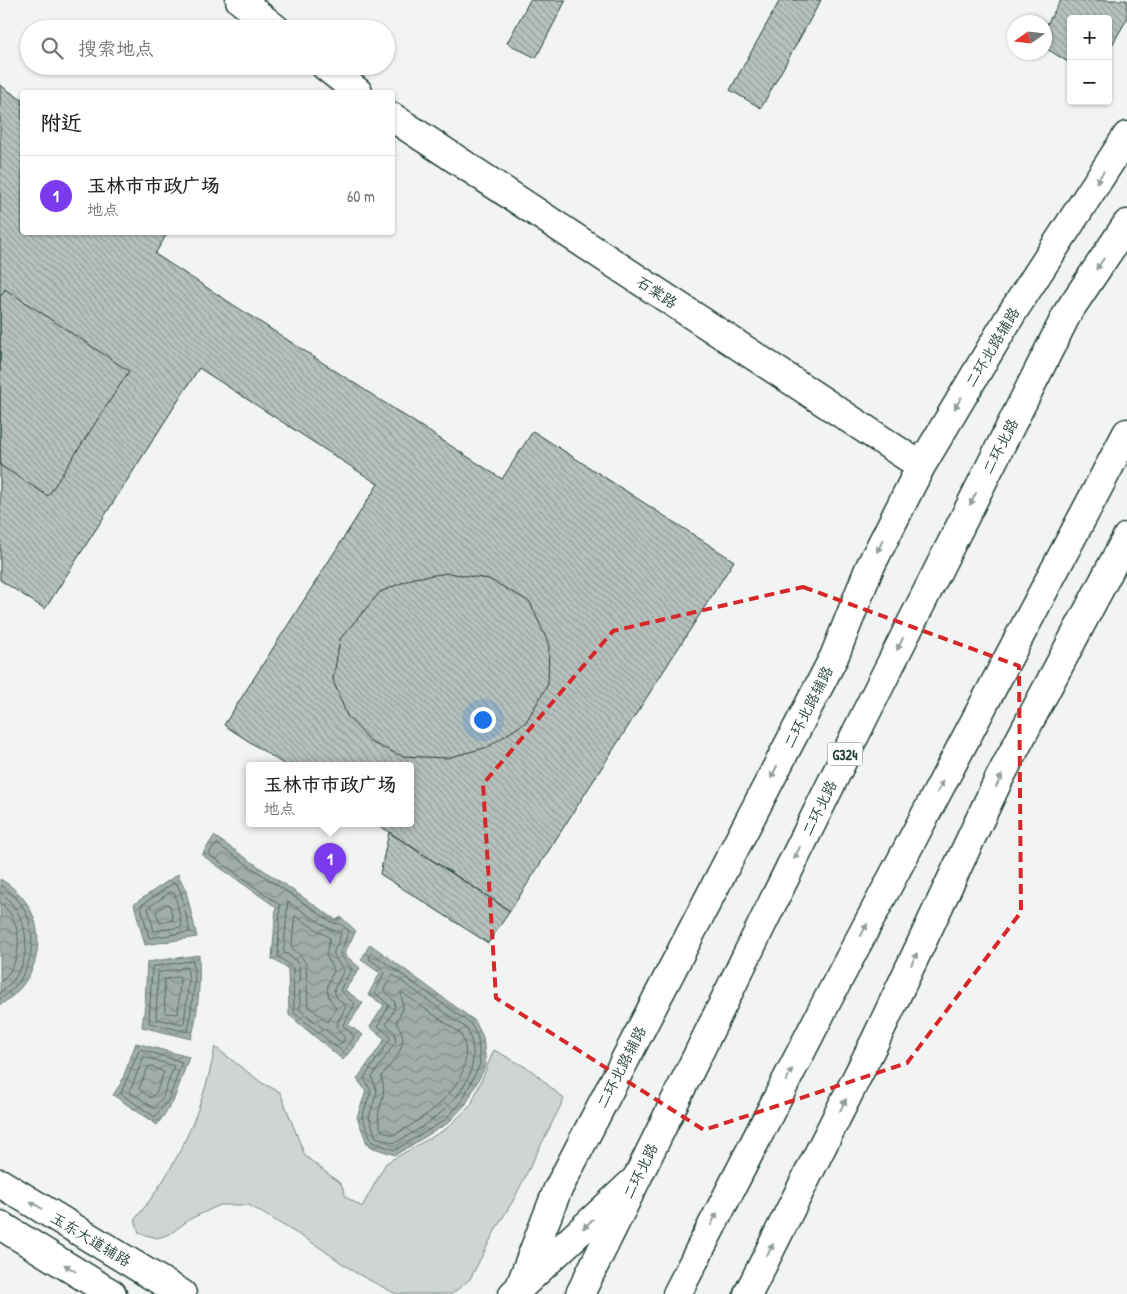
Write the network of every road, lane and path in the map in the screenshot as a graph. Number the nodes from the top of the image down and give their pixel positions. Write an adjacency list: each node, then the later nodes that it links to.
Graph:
1 (240, 0): 2 (main road)
2 (265, 20)
3 (336, 75): 4 (main road)
4 (355, 90)
5 (395, 119): 9 (main road, 石棠路)
6 (1127, 136): 9 (main road, 二环北路辅路, one-way to 9)
7 (1127, 224): 11 (main road, 二环北路 / G324, one-way to 11)
8 (1127, 434): 14 (main road, one-way to 8)
9 (921, 466): 15 (main road, 二环北路辅路, one-way to 15)
10 (1127, 537): 21 (main road, one-way to 10)
11 (636, 1179): 15 (main road, one-way to 15); 18 (main road, 二环北路 / G324)
12 (0, 1183): 17 (main road, 玉东大道辅路, one-way to 12)
13 (0, 1225): 16 (main road, one-way to 13)
14 (697, 1251): 19 (main road); 20 (main road)
15 (515, 1293)
16 (112, 1294)
17 (182, 1294)
18 (580, 1294)
19 (677, 1294)
20 (691, 1294)
21 (748, 1294)

